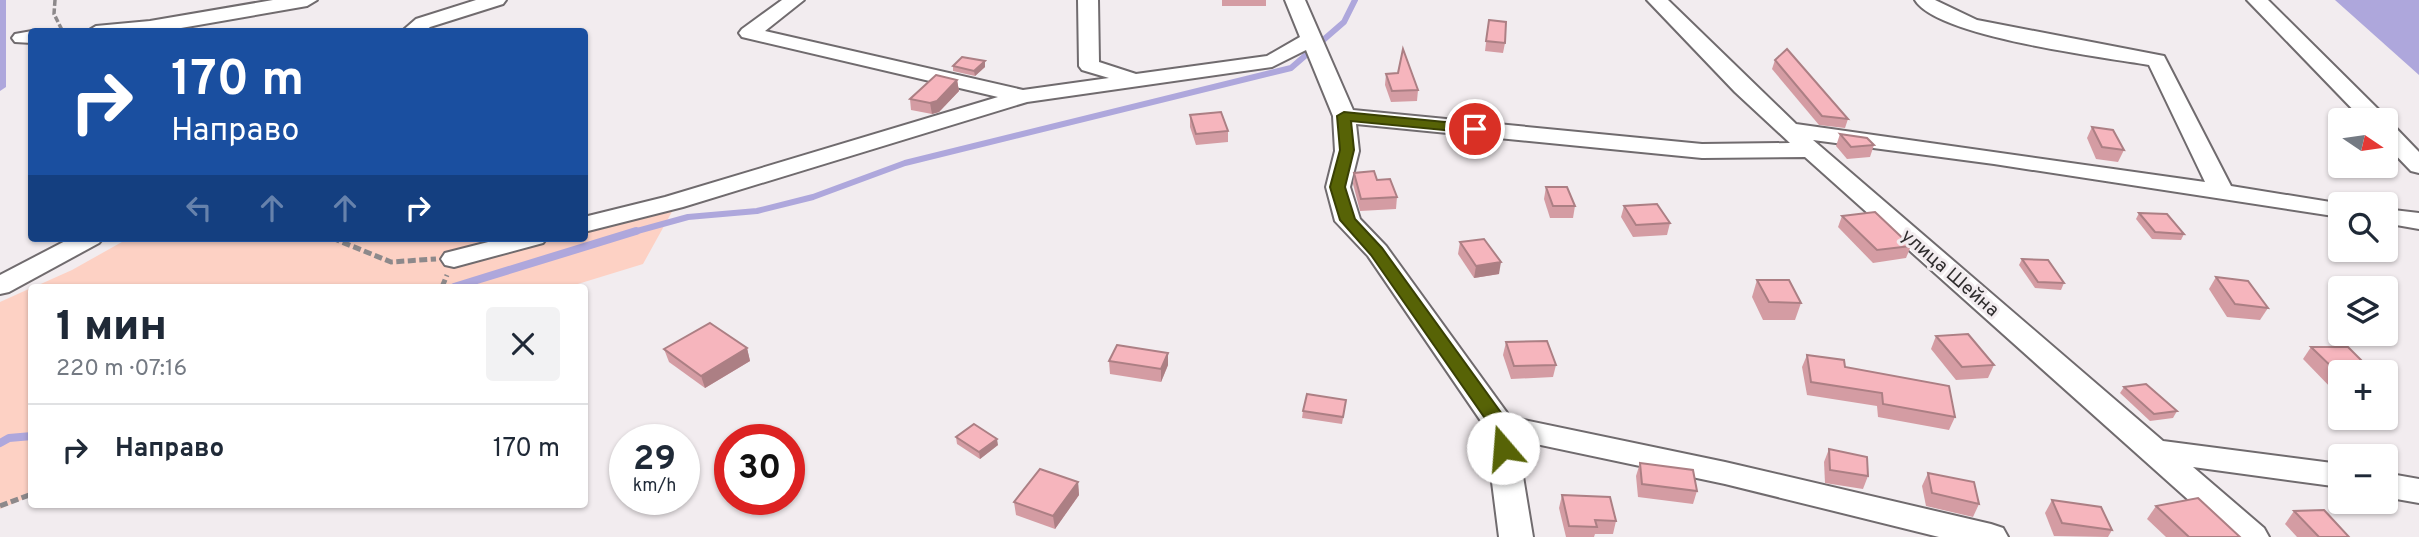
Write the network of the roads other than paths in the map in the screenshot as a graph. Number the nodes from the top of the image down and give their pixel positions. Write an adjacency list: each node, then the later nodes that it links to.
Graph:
1 (307, 0): 11 (street)
2 (424, 0): 10 (street)
3 (496, 0): 10 (street)
4 (794, 0): 14 (street)
5 (1088, 0): 13 (street)
6 (1295, 0): 12 (street)
7 (1657, 0): 17 (street, улица Шейна)
8 (1925, 0): 21 (street)
9 (2257, 0): 15 (street)
10 (417, 27)
11 (139, 28)
12 (1313, 38): 13 (street); 16 (street)
13 (1138, 79): 14 (street)
14 (1024, 96): 25 (street)
15 (2364, 108)
16 (1344, 116): 19 (street); 30 (street)
17 (1791, 131): 19 (street, улица Шейна); 21 (street)
18 (2398, 144): 20 (street)
19 (1811, 150): 31 (street, улица Шейна)
20 (2419, 166)
21 (2222, 193): 22 (street)
22 (2328, 208)
23 (2398, 218): 24 (street)
24 (2419, 220)
25 (588, 224)
26 (82, 242): 29 (street)
27 (518, 242): 28 (street)
28 (454, 258)
29 (0, 286)
30 (1500, 426): 35 (street); 36 (street)
31 (2154, 451): 32 (street); 37 (street, улица Шейна)
32 (2328, 474)
33 (2398, 488): 34 (street)
34 (2419, 492)
35 (1516, 537)
36 (1991, 537)
37 (2252, 537)

